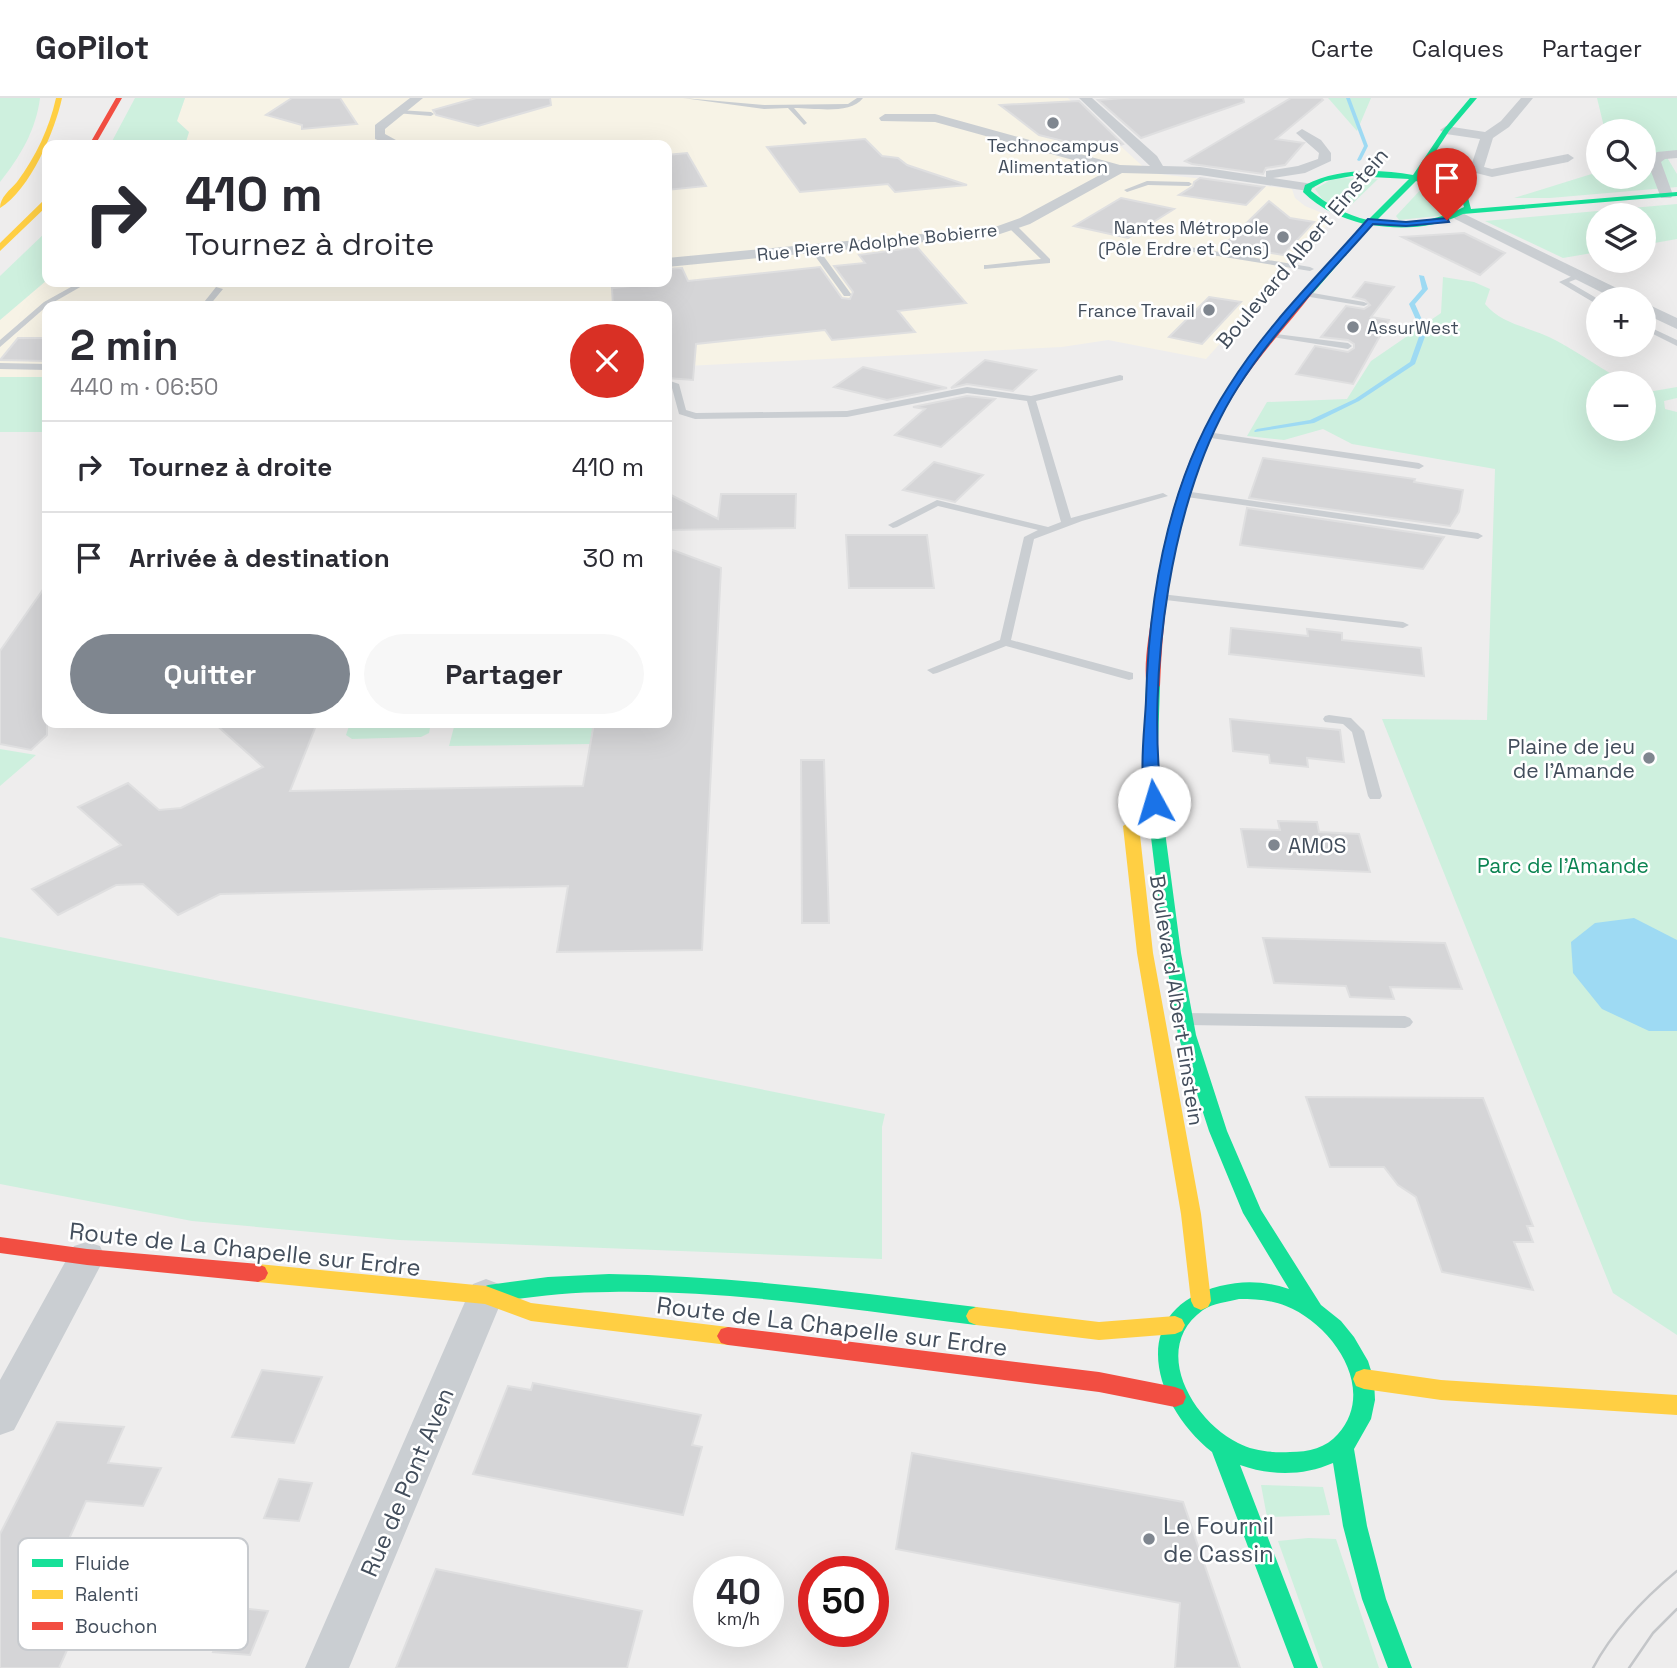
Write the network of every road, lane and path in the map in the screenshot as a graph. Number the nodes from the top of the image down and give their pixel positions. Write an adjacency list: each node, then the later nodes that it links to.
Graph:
1 (59, 98): 18 (main road)
2 (119, 98): 19 (main road)
3 (417, 98): 11 (street)
4 (686, 98): 10 (lane)
5 (860, 98): 10 (lane)
6 (1085, 98): 25 (street)
7 (1460, 98): 26 (main road, Boulevard Albert Einstein)
8 (1474, 98): 15 (main road, Boulevard Albert Einstein)
9 (1527, 98): 17 (street)
10 (790, 107): 14 (lane)
11 (398, 112): 12 (lane); 20 (street)
12 (431, 114)
13 (885, 118): 24 (street)
14 (804, 122)
15 (1446, 130): 17 (street); 27 (main road, Boulevard Albert Einstein)
16 (1302, 133): 28 (street)
17 (1487, 136): 23 (street)
18 (48, 140)
19 (95, 140)
20 (390, 140)
21 (42, 150): 35 (main road)
22 (1677, 154): 34 (street)
23 (1568, 158)
24 (1120, 169): 25 (street, Rue Pierre Adolphe Bobierre); 40 (street, Rue Pierre Adolphe Bobierre)
25 (1157, 169): 28 (street, Rue Pierre Adolphe Bobierre)
26 (1390, 174): 27 (main road); 31 (main road); 33 (main road, Boulevard Albert Einstein)
27 (1415, 178): 37 (main road); 39 (main road, Boulevard Albert Einstein)
28 (1250, 181): 31 (street, Rue Pierre Adolphe Bobierre)
29 (1189, 184): 32 (lane)
30 (39, 185): 41 (main road)
31 (1308, 187): 38 (main road)
32 (1127, 190)
33 (1375, 191)
34 (1671, 195): 37 (main road)
35 (0, 206)
36 (42, 207): 42 (main road)
37 (1463, 208): 39 (main road); 48 (street)
38 (1355, 212): 39 (main road); 47 (main road, Boulevard Albert Einstein)
39 (1371, 221): 53 (main road, Boulevard Albert Einstein)
40 (1012, 226): 44 (street, Rue Pierre Adolphe Bobierre); 46 (lane)
41 (0, 228)
42 (0, 248)
43 (1190, 248): 47 (lane)
44 (814, 249): 45 (street, Rue Pierre Adolphe Bobierre); 52 (lane)
45 (672, 263)
46 (987, 267)
47 (1310, 269): 72 (main road, Boulevard Albert Einstein)
48 (1580, 276): 50 (street); 54 (lane)
49 (76, 287): 55 (lane)
50 (1602, 287)
51 (219, 289): 56 (lane)
52 (847, 294)
53 (1307, 294): 57 (lane); 62 (main road, Boulevard Albert Einstein)
54 (1586, 296)
55 (52, 301)
56 (209, 301)
57 (1364, 304)
58 (42, 308): 64 (lane)
59 (1656, 314): 60 (street)
60 (1677, 324)
61 (1656, 332): 63 (lane)
62 (1272, 335): 65 (lane); 71 (main road, Boulevard Albert Einstein)
63 (1677, 343)
64 (0, 344)
65 (1348, 346)
66 (0, 366): 67 (lane)
67 (42, 367)
68 (1120, 378): 70 (lane)
69 (672, 385): 70 (lane)
70 (1031, 399): 76 (lane)
71 (1207, 435): 73 (lane); 74 (main road, Boulevard Albert Einstein)
72 (1184, 445)
73 (1419, 467)
74 (1184, 494): 79 (lane); 80 (main road, Boulevard Albert Einstein)
75 (1164, 496): 76 (lane)
76 (1067, 523): 78 (lane)
77 (892, 525): 78 (lane)
78 (1049, 530): 82 (lane)
79 (1478, 536)
80 (1161, 597): 81 (lane); 88 (main road, Boulevard Albert Einstein)
81 (1403, 625)
82 (1005, 642): 83 (lane); 84 (lane)
83 (933, 670)
84 (1129, 676)
85 (1329, 719): 86 (lane)
86 (1375, 796)
87 (1129, 805): 93 (main road, Boulevard Albert Einstein)
88 (1185, 1019): 89 (lane); 94 (main road, Boulevard Albert Einstein)
89 (1405, 1022)
90 (0, 1245): 91 (main road, Route de La Chapelle sur Erdre)
91 (87, 1257): 92 (main road, Route de La Chapelle sur Erdre); 99 (street)
92 (486, 1295): 95 (main road, Route de La Chapelle sur Erdre); 97 (main road, Route de La Chapelle sur Erdre); 102 (street, Rue de Pont Aven)
93 (1201, 1301): 94 (main road); 95 (main road)
94 (1313, 1310): 96 (main road)
95 (1175, 1325): 97 (main road)
96 (1364, 1379): 98 (main road); 101 (main road)
97 (1175, 1397): 100 (main road)
98 (1677, 1405)
99 (0, 1417)
100 (1221, 1446): 101 (main road); 103 (main road)
101 (1342, 1447): 104 (main road)
102 (327, 1668)
103 (1306, 1668)
104 (1400, 1668)

